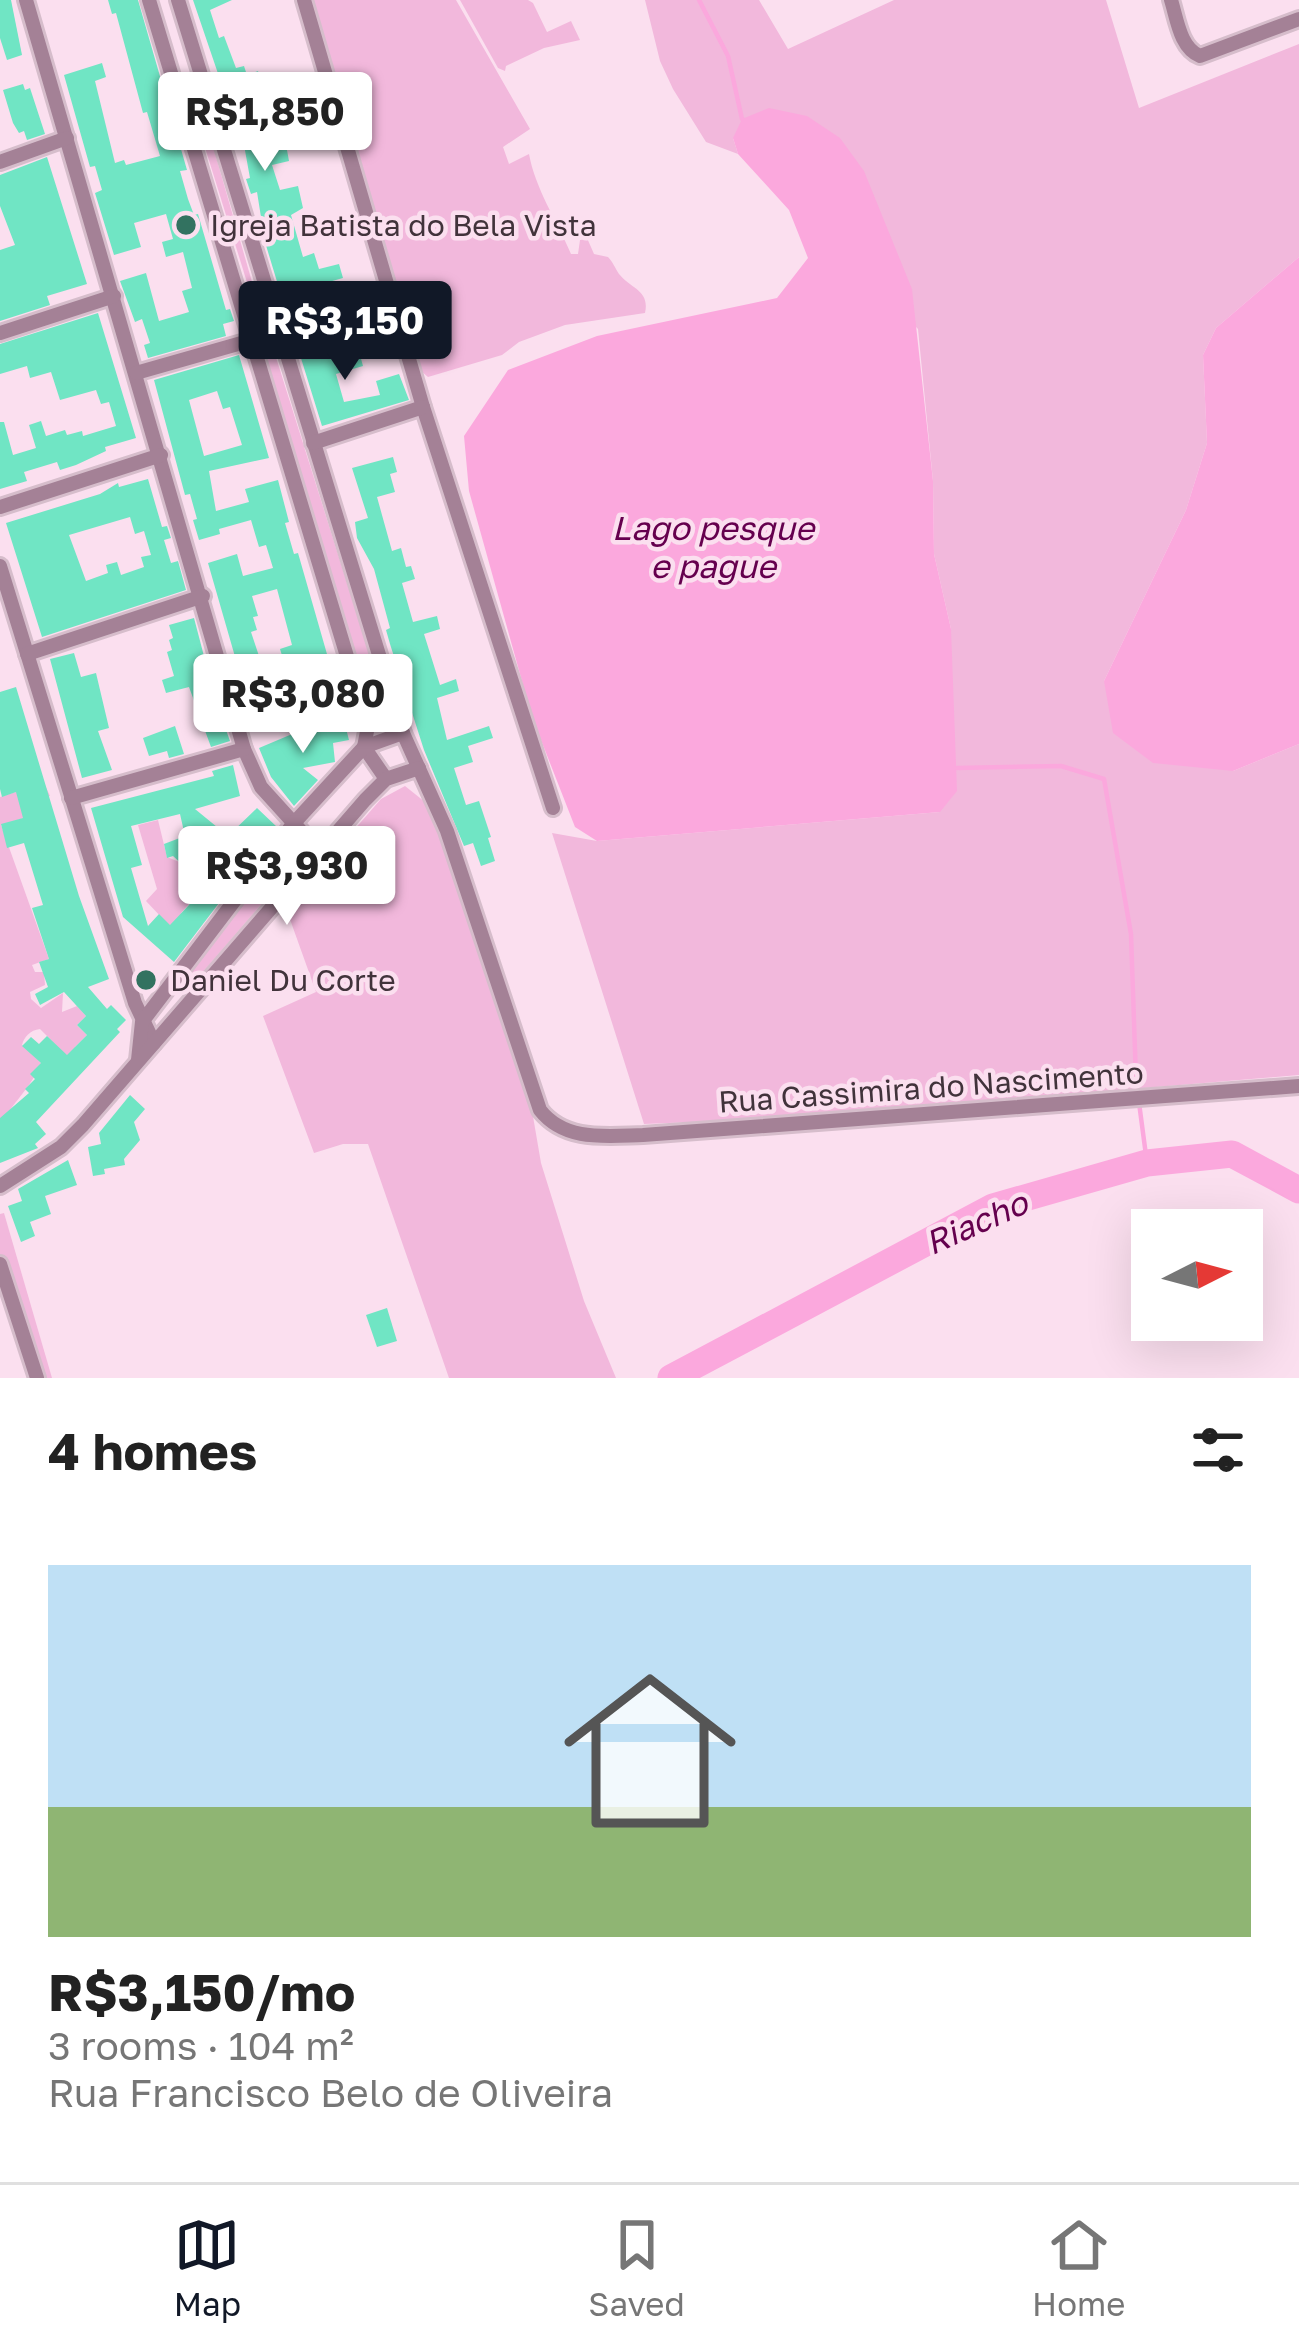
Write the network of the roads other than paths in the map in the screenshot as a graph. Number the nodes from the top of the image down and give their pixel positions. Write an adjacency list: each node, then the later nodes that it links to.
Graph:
1 (26, 0): 11 (street)
2 (149, 0): 8 (street)
3 (178, 0): 7 (street)
4 (304, 0): 14 (street)
5 (1171, 0): 6 (street)
6 (1299, 19)
7 (189, 38): 8 (street); 9 (street)
8 (162, 42): 10 (street)
9 (197, 63): 10 (street); 15 (street)
10 (172, 72): 17 (street)
11 (67, 138): 12 (street); 13 (street)
12 (0, 162)
13 (114, 296): 16 (street); 19 (street)
14 (398, 311): 18 (street); 20 (street)
15 (275, 320): 17 (street); 18 (street)
16 (0, 333)
17 (252, 339): 18 (street); 19 (street); 28 (street)
18 (283, 344): 21 (street)
19 (136, 373): 22 (street)
20 (423, 407): 21 (street); 33 (street)
21 (313, 443): 27 (street)
22 (161, 455): 23 (street); 25 (street)
23 (0, 507)
24 (0, 566): 26 (street)
25 (202, 596): 26 (street); 29 (street)
26 (27, 654): 32 (street)
27 (403, 733): 28 (street); 30 (street)
28 (364, 747): 31 (street); 34 (street)
29 (244, 749): 32 (street); 34 (street)
30 (419, 768): 31 (street); 39 (street, Rua Cassimira do Nascimento)
31 (386, 779): 35 (street)
32 (70, 798): 36 (street)
33 (553, 808)
34 (293, 824): 35 (street); 36 (street)
35 (319, 850): 37 (street)
36 (142, 1022): 37 (street); 38 (street)
37 (154, 1043): 38 (street)
38 (138, 1060): 40 (street)
39 (1299, 1086)
40 (0, 1186)
41 (0, 1264): 42 (street)
42 (37, 1378)

